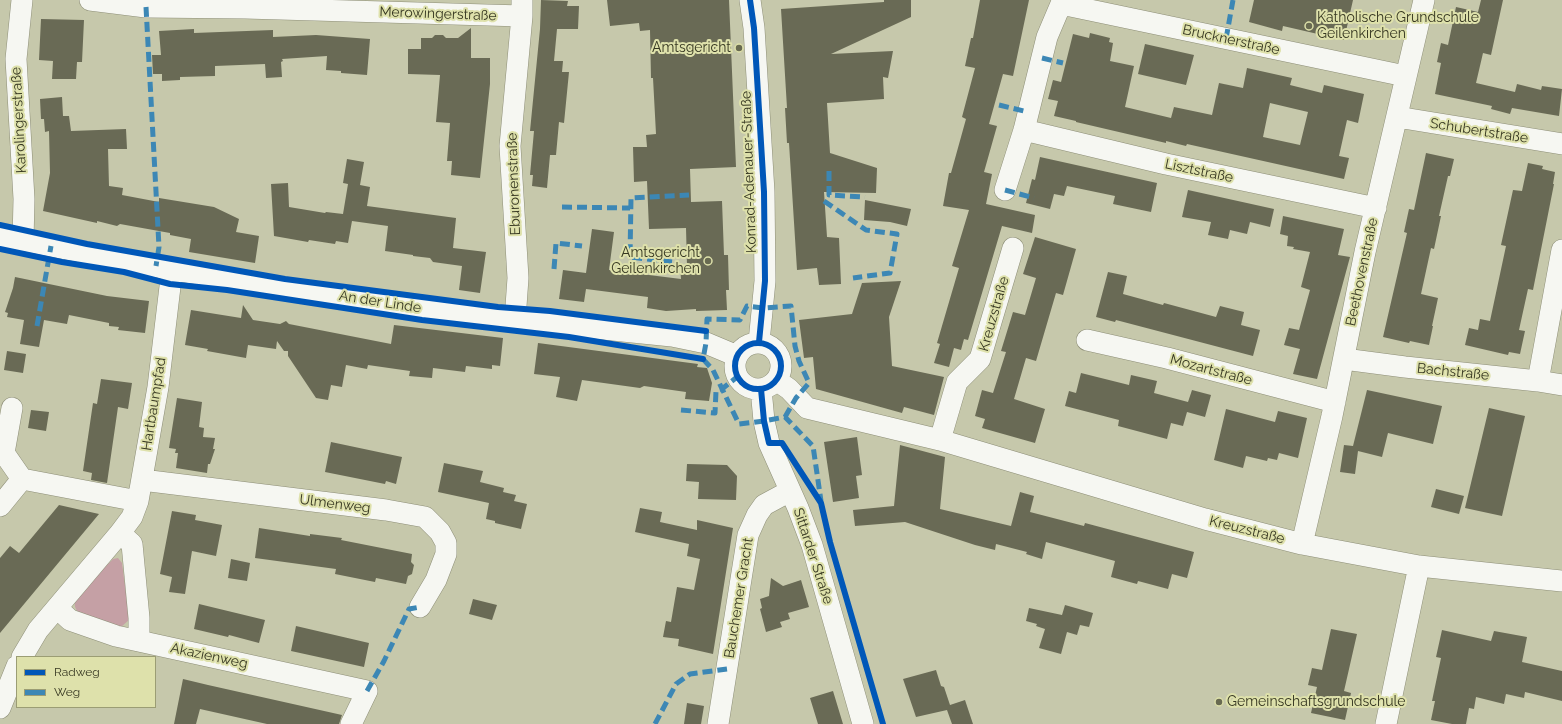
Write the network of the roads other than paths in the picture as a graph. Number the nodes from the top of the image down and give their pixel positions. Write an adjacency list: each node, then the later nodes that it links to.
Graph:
1 (22, 0): 15 (street, Karolingerstraße)
2 (90, 0): 6 (street, Merowingerstraße)
3 (750, 0): 21 (street, Konrad-Adenauer-Straße)
4 (1424, 0): 8 (street, Beethovenstraße)
5 (1061, 2): 8 (street, Brucknerstraße); 10 (street)
6 (246, 4): 7 (street, Merowingerstraße)
7 (522, 8): 19 (street, Eburonenstraße)
8 (1405, 76): 9 (street, Beethovenstraße)
9 (1396, 117): 11 (street, Schubertstraße); 13 (street, Beethovenstraße)
10 (1024, 130): 12 (street); 13 (street, Lisztstraße)
11 (1562, 144)
12 (1005, 190)
13 (1376, 208): 23 (street, Beethovenstraße)
14 (0, 236): 15 (street, An der Linde)
15 (23, 241): 18 (street, An der Linde)
16 (1013, 248): 29 (street, Kreuzstraße)
17 (1562, 250): 24 (street)
18 (172, 270): 19 (street, An der Linde); 31 (street, Hartbaumpfad)
19 (515, 320): 22 (street, An der Linde)
20 (1087, 340): 27 (street, Mozartstraße)
21 (759, 342): 22 (street); 25 (street)
22 (737, 356): 25 (street)
23 (1344, 359): 24 (street, Bachstraße); 27 (street, Beethovenstraße)
24 (1538, 381): 26 (street, Bachstraße)
25 (769, 385): 29 (street, Kreuzstraße); 32 (street, Sittarder Straße)
26 (1562, 385)
27 (1335, 402): 36 (street, Beethovenstraße)
28 (12, 408): 30 (street)
29 (940, 440): 36 (street, Kreuzstraße)
30 (22, 479): 33 (street); 34 (street)
31 (142, 480): 33 (street, Hartbaumpfad); 39 (street, Ulmenweg)
32 (790, 492): 46 (street, Bauchemer Gracht); 47 (street, Sittarder Straße)
33 (138, 501): 35 (street, Hartbaumpfad)
34 (0, 506)
35 (120, 533): 40 (street, Hartbaumpfad); 41 (street)
36 (1302, 544): 37 (street, Kreuzstraße)
37 (1420, 566): 38 (street, Kreuzstraße); 48 (street)
38 (1562, 581)
39 (420, 607)
40 (57, 608): 41 (street, Akazienweg); 42 (street, Hartbaumpfad)
41 (139, 641): 45 (street, Akazienweg)
42 (23, 656)
43 (16, 668): 44 (street)
44 (0, 706)
45 (351, 724)
46 (718, 724)
47 (863, 724)
48 (1386, 724)

